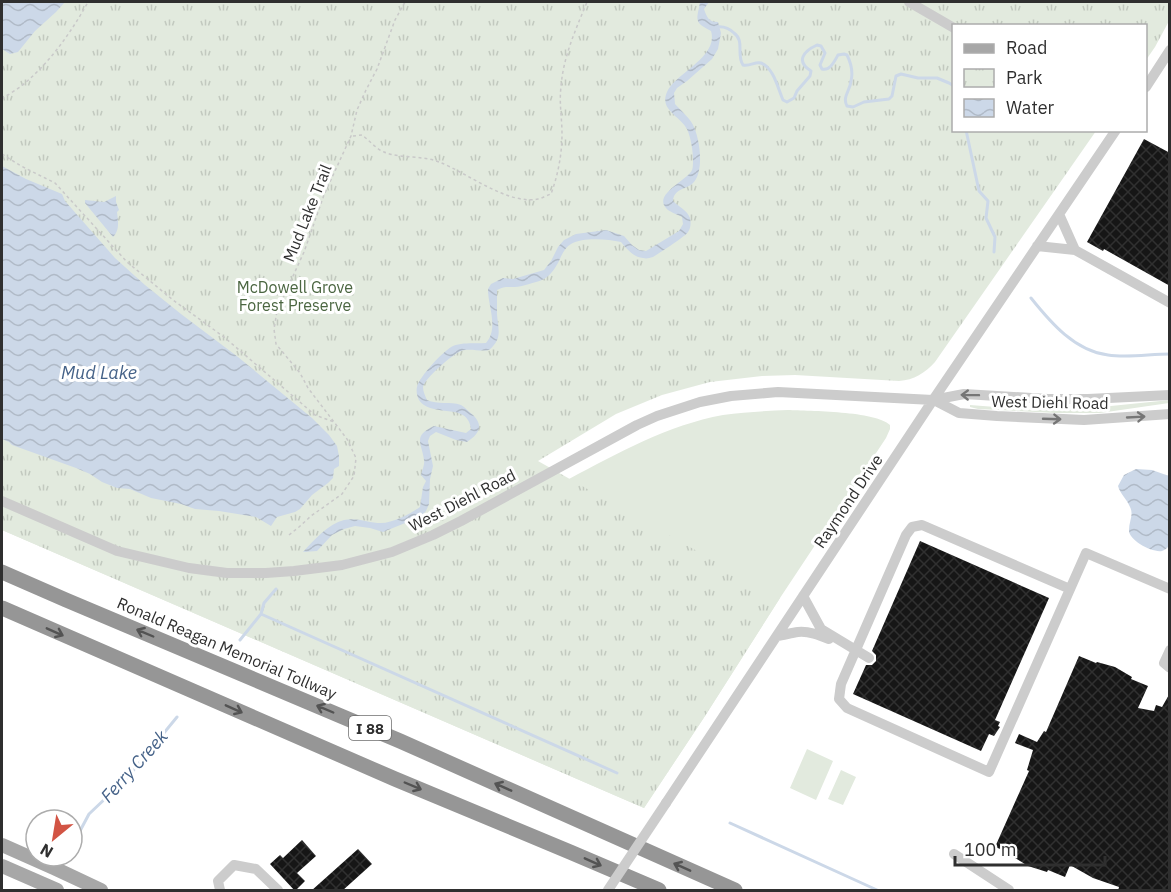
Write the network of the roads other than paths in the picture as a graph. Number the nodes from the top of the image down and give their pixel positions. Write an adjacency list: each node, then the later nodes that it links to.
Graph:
1 (909, 2): 2 (street)
2 (952, 27)
3 (1170, 50): 4 (street)
4 (1147, 85)
5 (1115, 132): 6 (street, Raymond Drive)
6 (1059, 214): 7 (street, Raymond Drive); 8 (street)
7 (1037, 246): 8 (street); 11 (street, Raymond Drive)
8 (1075, 249): 9 (street)
9 (1170, 303)
10 (1170, 395): 11 (street, West Diehl Road, one-way to 11)
11 (933, 400): 12 (street, West Diehl Road, one-way to 12); 13 (street, West Diehl Road); 17 (street, Raymond Drive)
12 (1170, 414)
13 (2, 501)
14 (2, 572): 33 (highway, Ronald Reagan Memorial Tollway / I 88, one-way to 14)
15 (1070, 589): 16 (street); 20 (street); 20 (street)
16 (1170, 589)
17 (803, 596): 19 (street, Raymond Drive); 20 (street)
18 (2, 608): 32 (highway, I 88, one-way to 32)
19 (777, 636): 20 (street); 31 (street, Raymond Drive, bridge)
20 (852, 648): 22 (street)
21 (1170, 650): 23 (street)
22 (869, 657)
23 (1170, 668)
24 (2, 845): 28 (main road)
25 (954, 854): 34 (street)
26 (2, 866): 27 (main road)
27 (57, 891)
28 (101, 891)
29 (220, 891): 30 (street)
30 (278, 891)
31 (608, 891)
32 (659, 891)
33 (735, 891)
34 (1009, 891)

